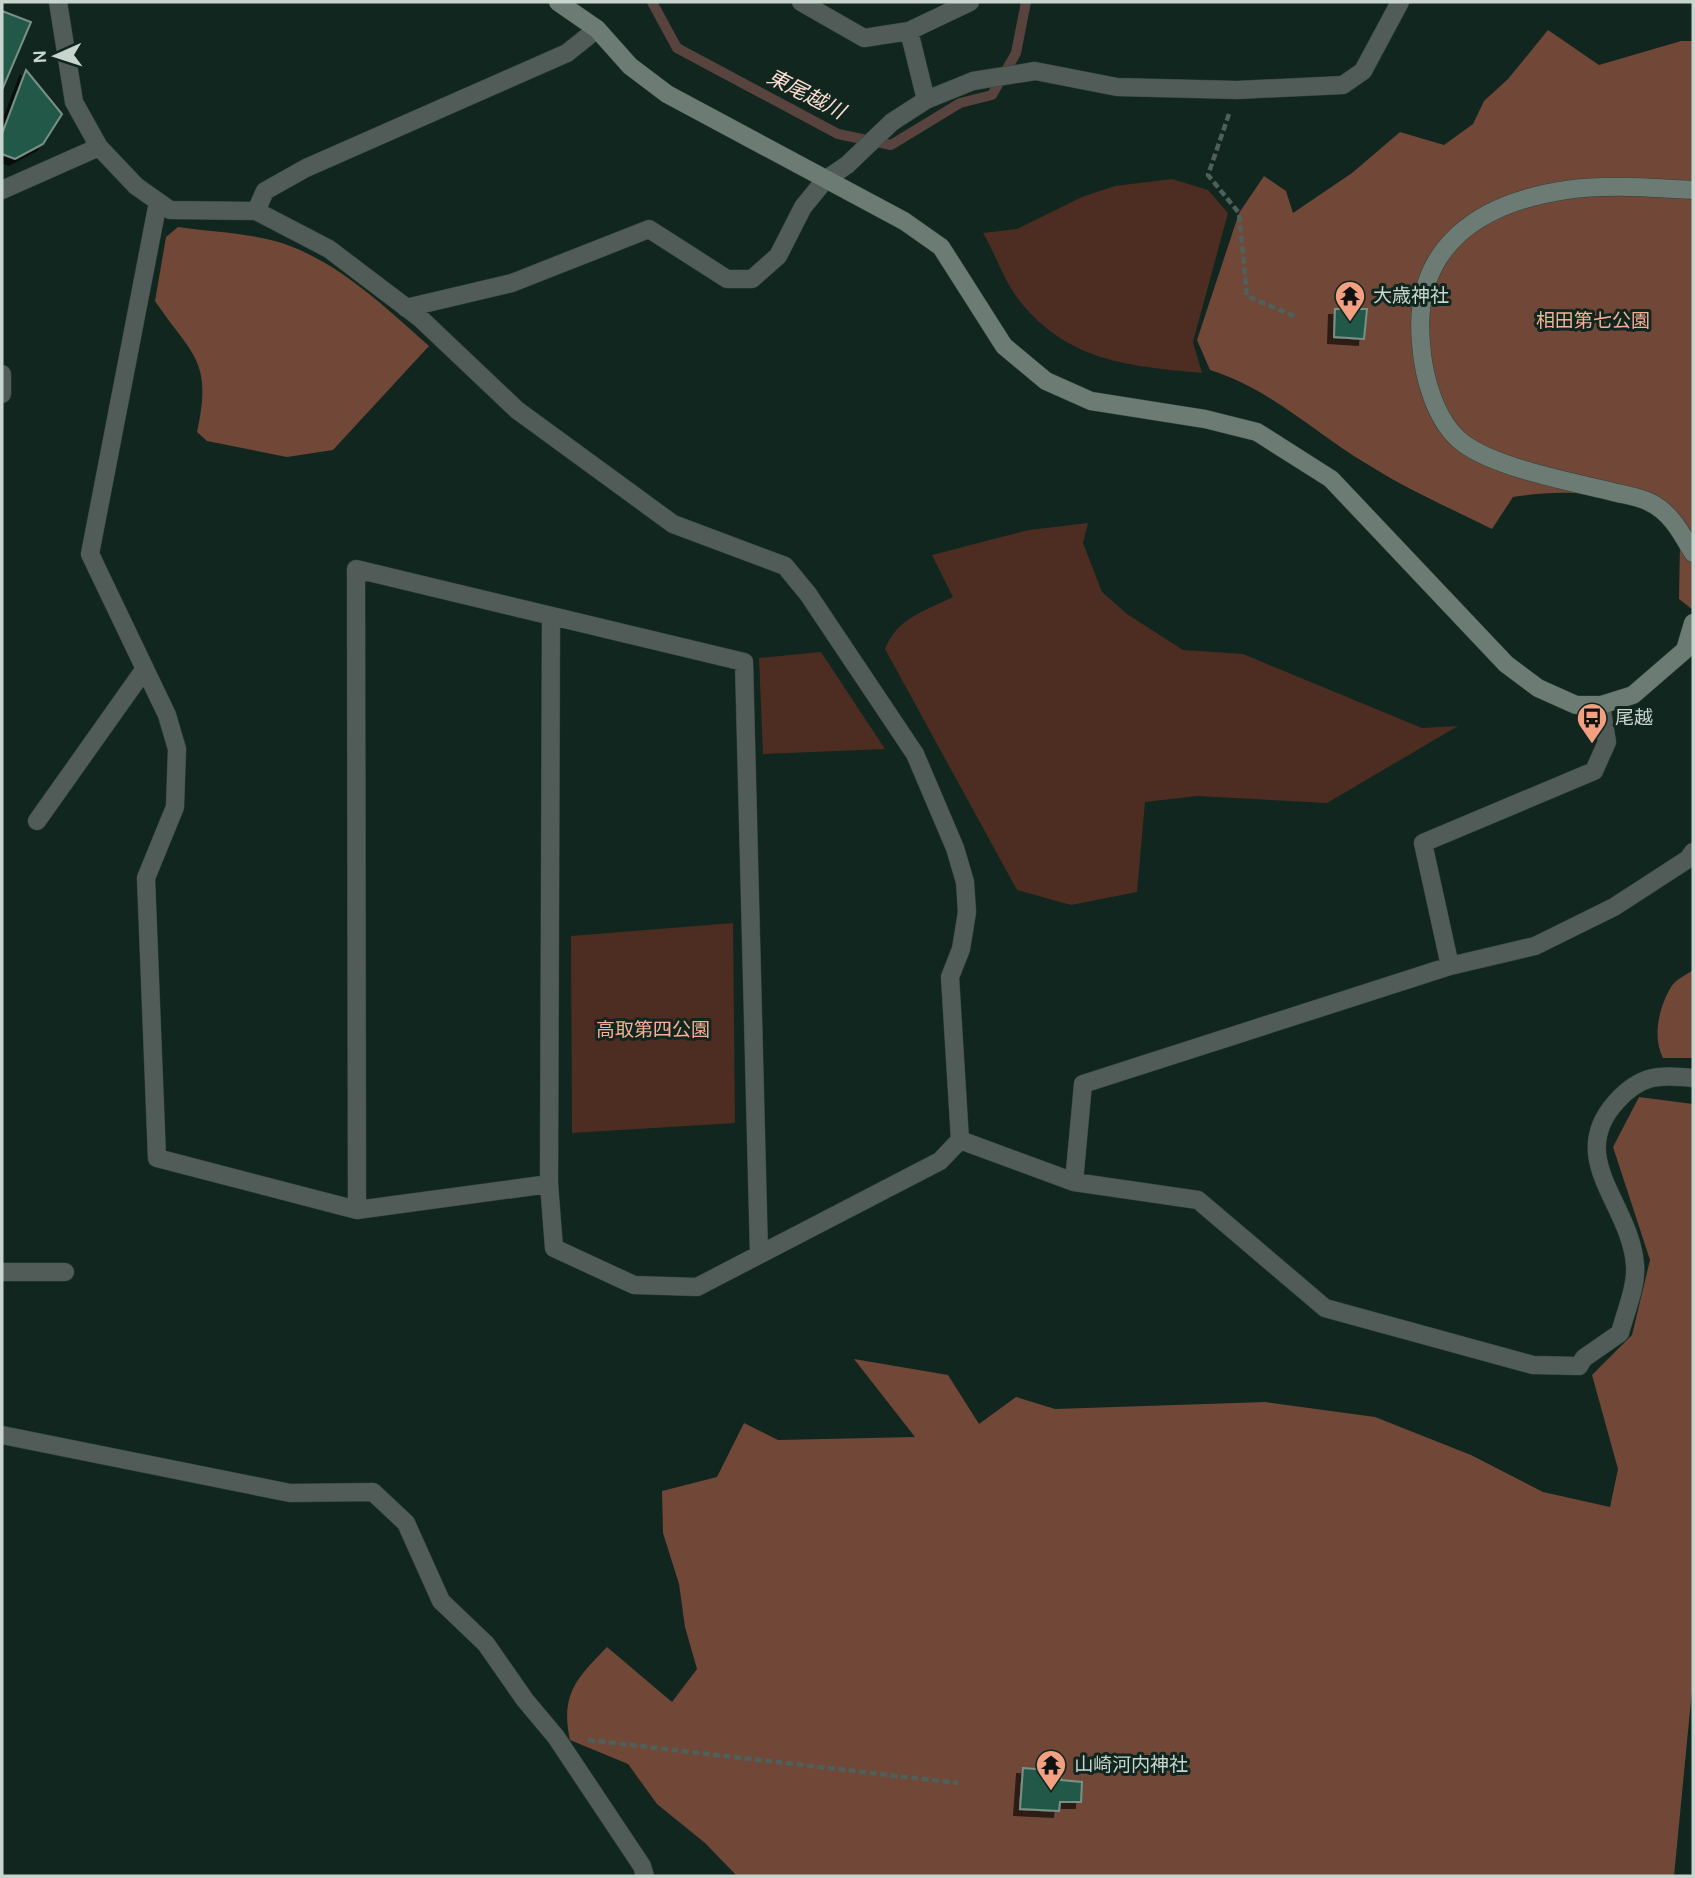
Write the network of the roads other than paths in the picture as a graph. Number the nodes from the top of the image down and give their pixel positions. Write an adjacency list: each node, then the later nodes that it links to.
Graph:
1 (58, 2): 9 (street)
2 (558, 2): 6 (street)
3 (801, 2): 7 (street)
4 (970, 2): 7 (street)
5 (1401, 2): 8 (street)
6 (597, 29): 10 (street); 14 (street)
7 (909, 32): 8 (street)
8 (926, 100): 10 (street)
9 (99, 146): 11 (street); 13 (street)
10 (825, 180): 15 (street); 22 (street)
11 (2, 190)
12 (1693, 190): 18 (street)
13 (158, 202): 14 (street); 21 (street)
14 (256, 211): 15 (street)
15 (406, 308): 27 (street)
16 (2, 374): 17 (street)
17 (2, 394)
18 (1693, 553)
19 (551, 617): 29 (street); 30 (street); 31 (street)
20 (1693, 623): 22 (street)
21 (144, 670): 23 (street); 30 (street)
22 (1601, 705): 25 (street)
23 (37, 821)
24 (1693, 852): 25 (street)
25 (1450, 966): 28 (street)
26 (1693, 1078): 28 (street)
27 (960, 1140): 28 (street); 31 (street)
28 (1074, 1182)
29 (549, 1184): 30 (street); 31 (street)
30 (357, 1210)
31 (759, 1254)
32 (2, 1272): 33 (street)
33 (65, 1272)
34 (2, 1435): 35 (street)
35 (645, 1876)

